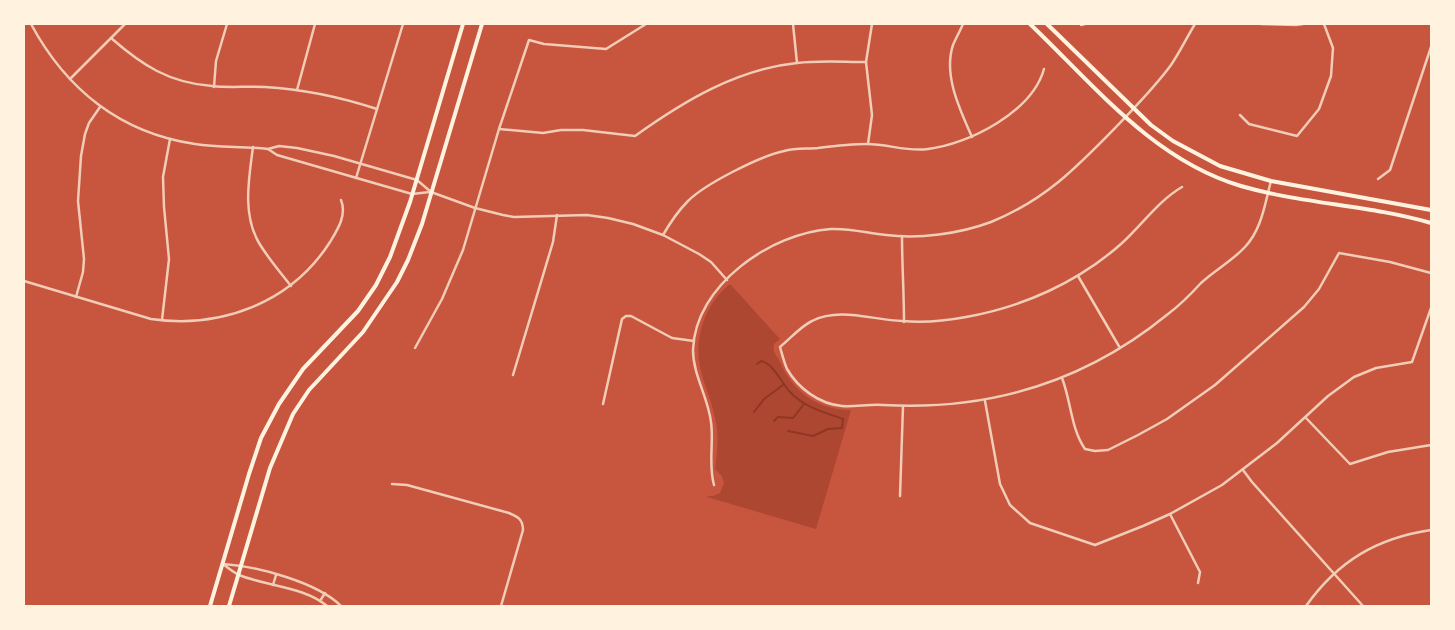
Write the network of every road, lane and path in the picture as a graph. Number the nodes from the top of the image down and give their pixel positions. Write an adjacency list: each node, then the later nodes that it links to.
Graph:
1 (31, 24): 25 (street)
2 (125, 24): 18 (street)
3 (227, 24): 26 (street)
4 (315, 24): 27 (street)
5 (403, 24): 30 (street)
6 (464, 24): 42 (main road)
7 (482, 24): 45 (main road)
8 (646, 24): 33 (street)
9 (793, 24): 23 (street)
10 (872, 24): 22 (street)
11 (963, 24): 34 (street)
12 (1030, 24): 32 (main road)
13 (1047, 24): 29 (main road)
14 (1195, 24): 29 (street)
15 (1261, 24): 16 (street)
16 (1303, 24)
17 (1324, 24): 31 (street)
18 (111, 38): 25 (street); 26 (street)
19 (1431, 47): 20 (street)
20 (1427, 59): 21 (street); 41 (street)
21 (1431, 60)
22 (866, 62): 23 (street); 36 (street)
23 (797, 63): 33 (street)
24 (1044, 69): 34 (street)
25 (69, 80): 28 (street)
26 (214, 86): 27 (street)
27 (297, 90): 30 (street)
28 (100, 107): 35 (street); 60 (street)
29 (1134, 108): 32 (street); 43 (main road)
30 (377, 109): 39 (street)
31 (1240, 116)
32 (1125, 117): 46 (main road); 54 (street)
33 (499, 129): 49 (street)
34 (972, 137): 36 (street)
35 (170, 139): 37 (street); 62 (street)
36 (868, 144): 53 (street)
37 (253, 147): 38 (street); 59 (street)
38 (268, 149): 39 (street); 40 (street)
39 (360, 163): 40 (street); 42 (street)
40 (356, 178): 47 (street)
41 (1378, 178)
42 (417, 180): 45 (street); 47 (main road)
43 (1271, 181): 46 (street); 50 (main road)
44 (1182, 187): 56 (street)
45 (431, 192): 47 (street); 49 (street); 81 (main road)
46 (1268, 192): 52 (main road); 66 (street)
47 (412, 194): 80 (main road)
48 (341, 200): 59 (street)
49 (476, 208): 51 (street); 65 (street)
50 (1431, 210)
51 (557, 215): 53 (street); 67 (street)
52 (1431, 223)
53 (663, 235): 57 (street)
54 (902, 236): 57 (street); 63 (street)
55 (1431, 273): 68 (street)
56 (1078, 276): 63 (street); 66 (street)
57 (727, 280): 64 (street)
58 (24, 281): 60 (street)
59 (291, 286): 62 (street)
60 (76, 297): 62 (street)
61 (1431, 308): 72 (street)
62 (162, 320)
63 (904, 322): 71 (street)
64 (694, 341): 70 (street); 76 (street)
65 (415, 348)
66 (1120, 348): 68 (street)
67 (513, 375)
68 (1062, 378): 69 (street)
69 (985, 401): 71 (street); 78 (street)
70 (603, 404)
71 (902, 406): 77 (street)
72 (1306, 418): 73 (street); 74 (street)
73 (1431, 445)
74 (1243, 470): 78 (street); 82 (street)
75 (392, 484): 93 (street)
76 (714, 485)
77 (900, 496)
78 (1170, 514): 85 (street)
79 (1431, 530): 82 (street)
80 (223, 564): 81 (street); 83 (street); 89 (main road)
81 (241, 565): 83 (main road); 84 (street)
82 (1333, 573): 94 (street); 95 (street)
83 (239, 574): 86 (street); 90 (main road)
84 (276, 575): 86 (street); 87 (street)
85 (1198, 583)
86 (273, 585): 88 (street)
87 (325, 593): 88 (street); 92 (street)
88 (320, 601): 91 (street)
89 (210, 606)
90 (229, 606)
91 (327, 606)
92 (341, 606)
93 (500, 606)
94 (1306, 606)
95 (1363, 606)

